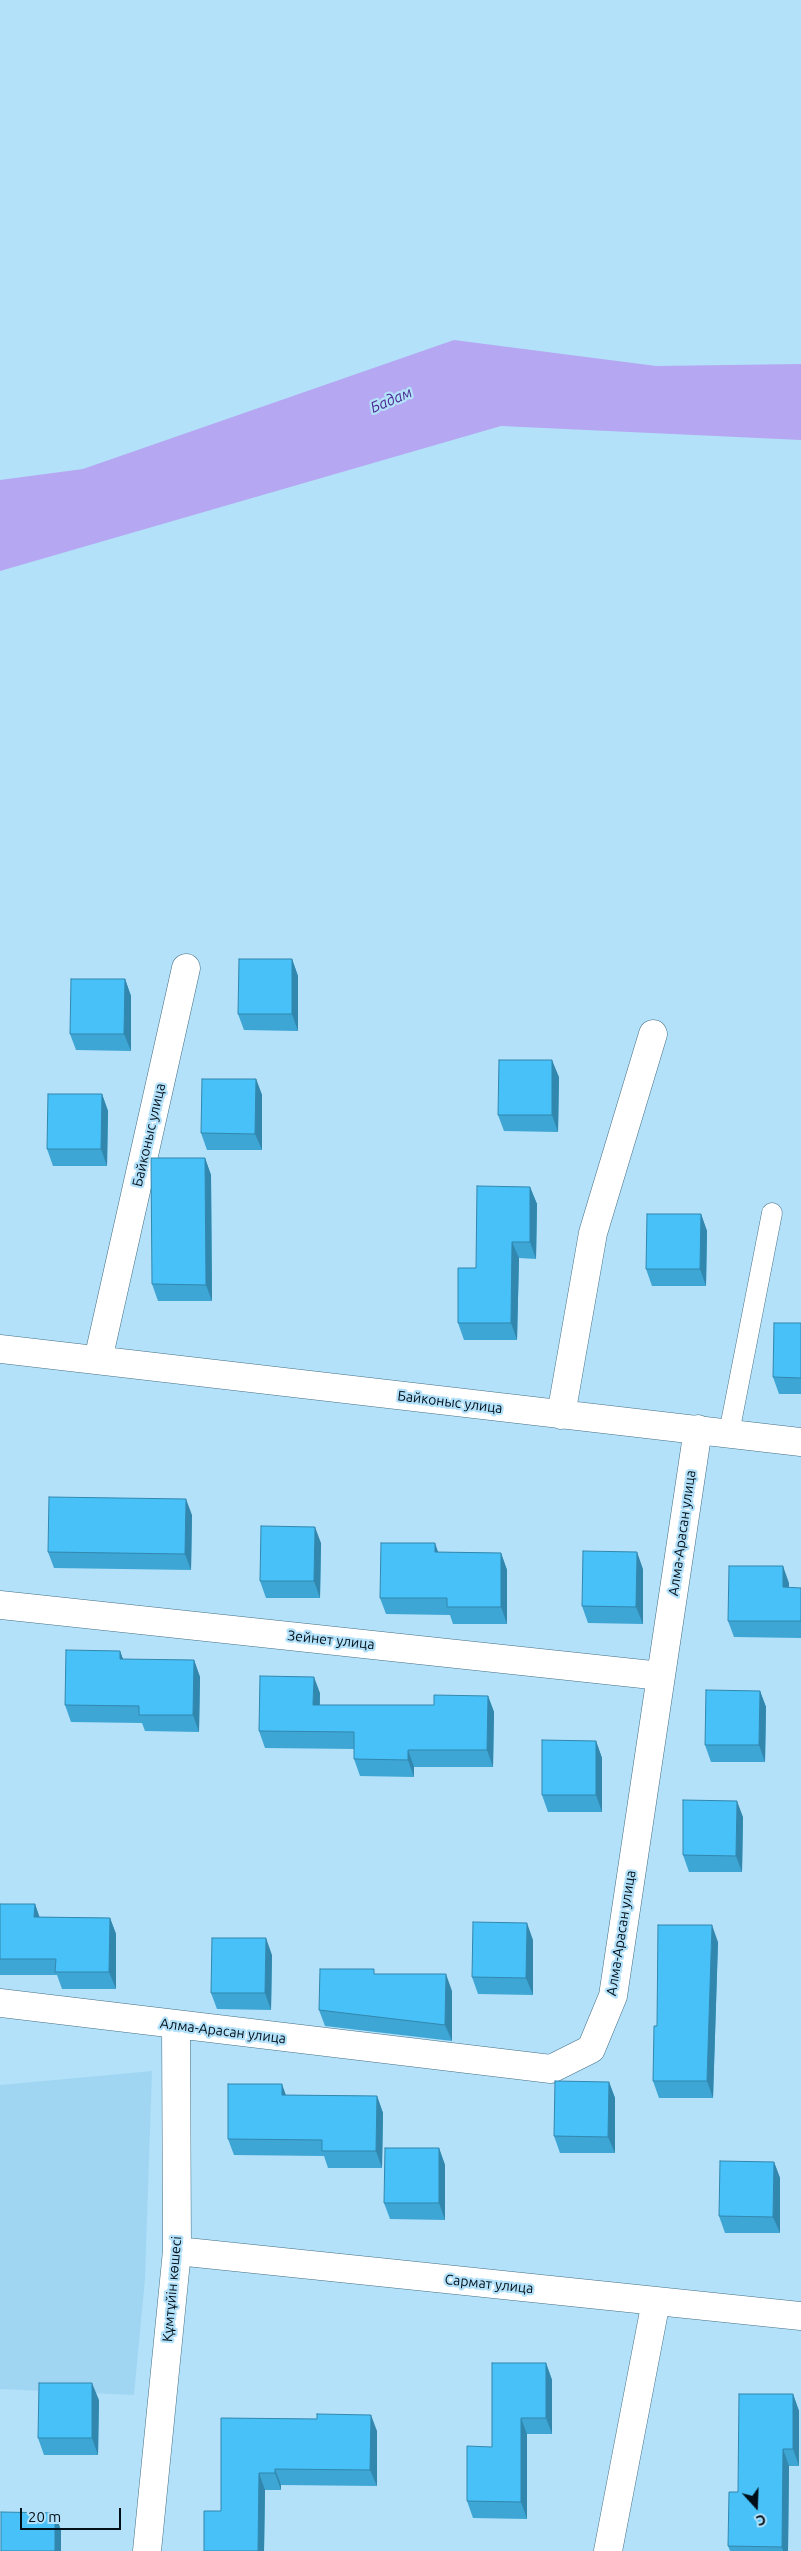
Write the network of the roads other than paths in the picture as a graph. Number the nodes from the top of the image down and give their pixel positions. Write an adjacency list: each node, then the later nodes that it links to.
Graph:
1 (186, 968): 5 (street, Байконыс улица)
2 (653, 1034): 6 (street)
3 (772, 1213): 8 (lane)
4 (0, 1350): 5 (street, Байконыс улица)
5 (98, 1360): 6 (street, Байконыс улица)
6 (561, 1415): 7 (street, Байконыс улица)
7 (698, 1429): 8 (street, Байконыс улица); 11 (street, Алма-Арасан улица)
8 (729, 1433): 9 (street, Байконыс улица)
9 (801, 1442)
10 (0, 1604): 11 (street, Зейнет улица)
11 (661, 1676): 13 (street, Алма-Арасан улица)
12 (0, 2003): 13 (street, Алма-Арасан улица)
13 (176, 2025): 14 (street, Құмтұйiн көшесі)
14 (177, 2251): 15 (street, Сармат улица); 17 (street, Құмтұйiн көшесі)
15 (656, 2301): 16 (street, Сармат улица); 18 (street)
16 (801, 2316)
17 (147, 2551)
18 (608, 2551)

